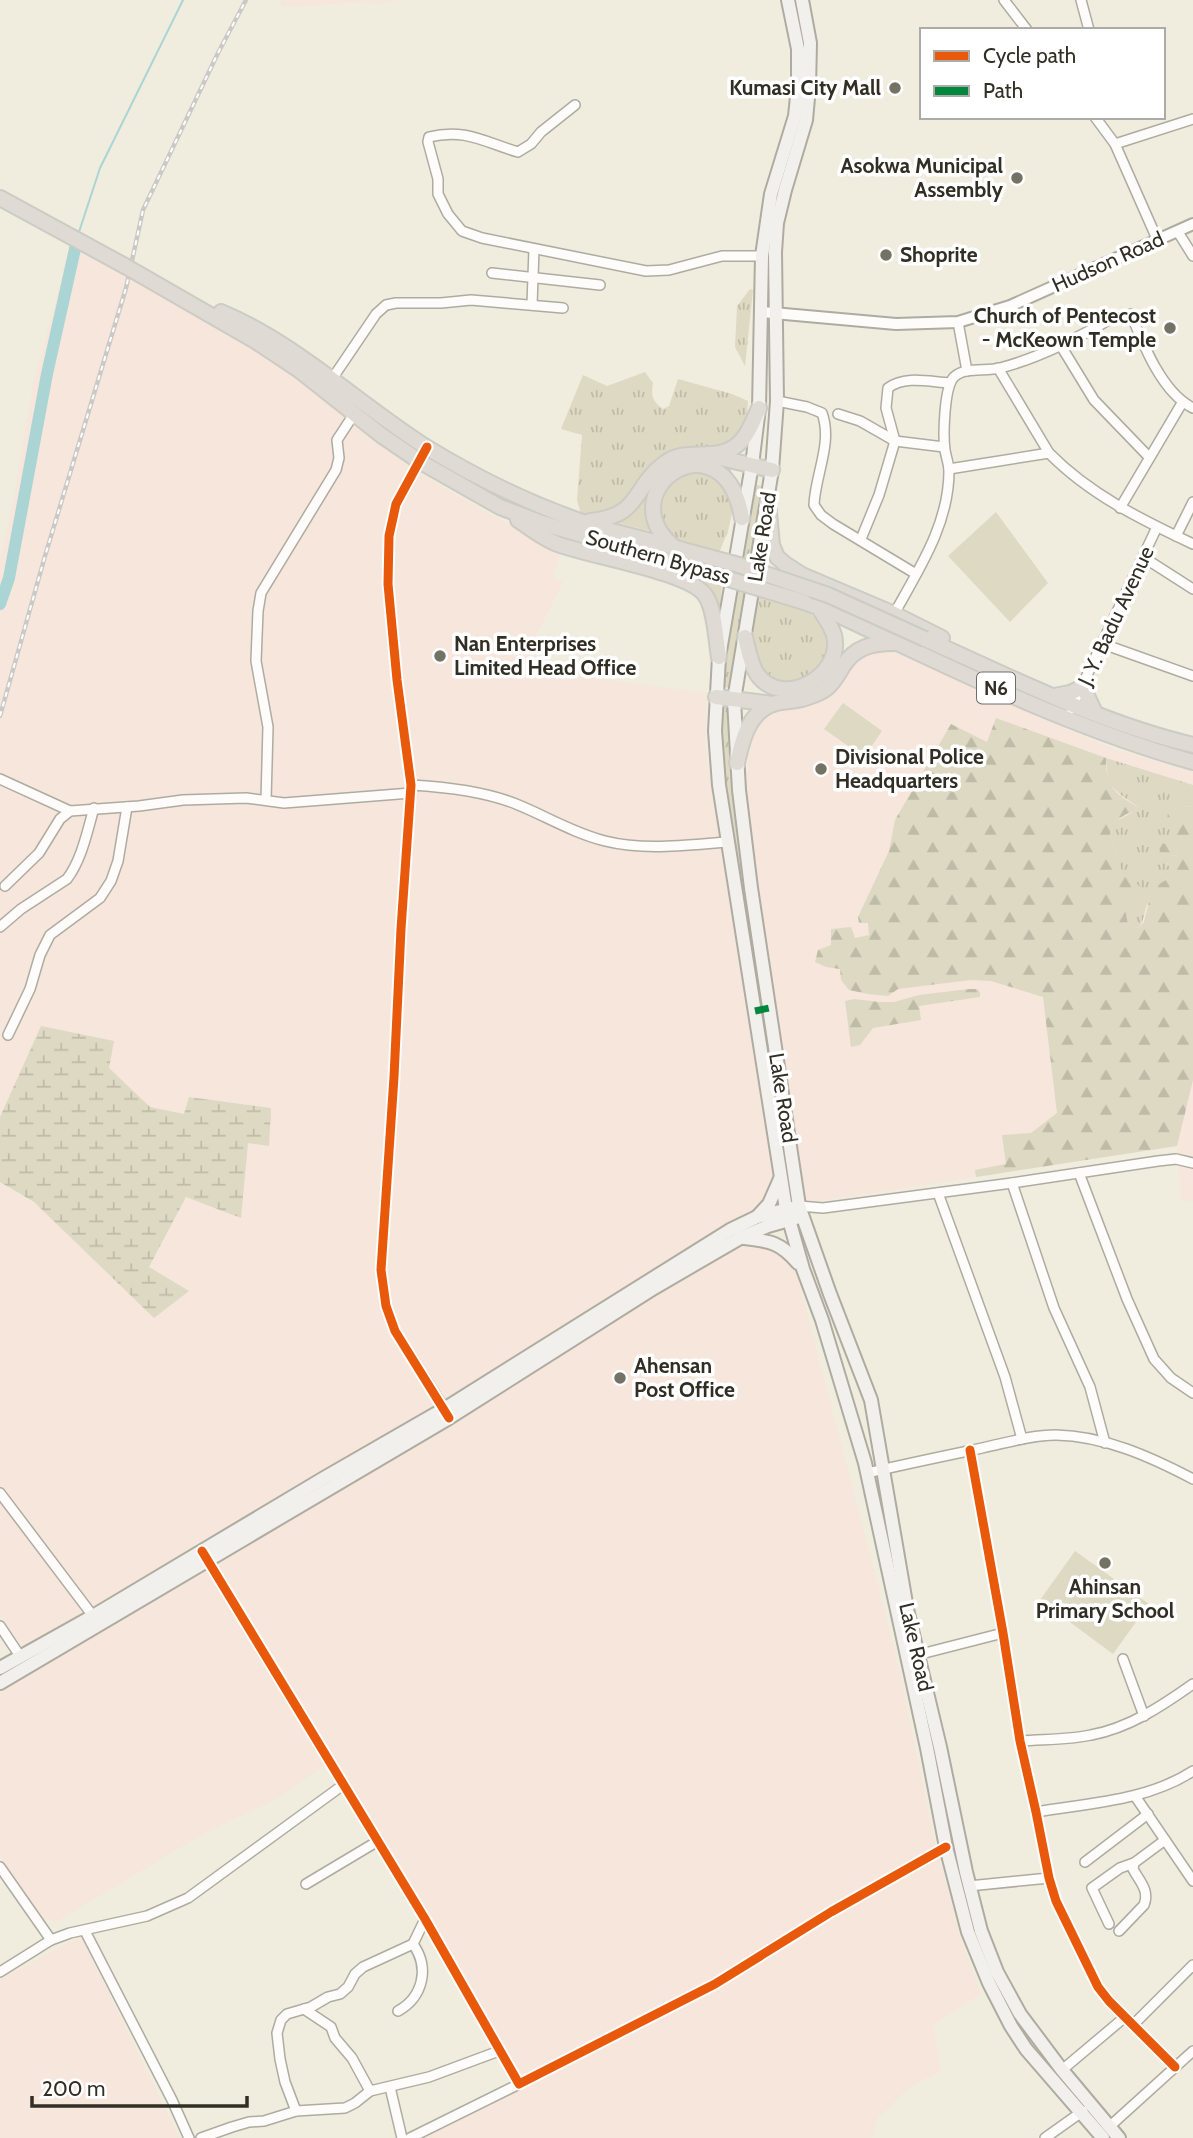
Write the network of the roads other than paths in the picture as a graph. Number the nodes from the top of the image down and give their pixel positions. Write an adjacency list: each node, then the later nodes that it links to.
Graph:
1 (788, 0): 16 (main road, Lake Road)
2 (802, 0): 24 (main road, Lake Road)
3 (1004, 0): 5 (street)
4 (1081, 0): 6 (street)
5 (1025, 28)
6 (1088, 28)
7 (575, 105): 15 (street)
8 (1096, 119): 10 (street)
9 (1193, 119): 10 (street)
10 (1115, 144): 14 (street)
11 (0, 198): 28 (highway, Southern Bypass / N6, bridge)
12 (1193, 224): 13 (street, Hudson Road)
13 (1178, 232): 14 (street, Hudson Road); 17 (street)
14 (1157, 239): 27 (street, Hudson Road)
15 (534, 249): 16 (street); 19 (street)
16 (762, 256): 23 (main road, Lake Road)
17 (1193, 256)
18 (492, 273): 19 (street)
19 (533, 277): 20 (street); 21 (street)
20 (600, 285)
21 (532, 306): 22 (street); 32 (street)
22 (563, 308)
23 (762, 312): 24 (street, Hudson Road); 36 (main road, Lake Road)
24 (776, 313): 27 (street, Hudson Road); 34 (main road, Lake Road)
25 (1131, 314): 35 (street)
26 (1112, 318): 29 (street)
27 (958, 322): 31 (street)
28 (257, 335): 32 (highway, Southern Bypass / N6); 38 (highway, Southern Bypass / N6)
29 (1061, 346): 30 (street); 45 (street)
30 (998, 369): 31 (street); 43 (street)
31 (967, 371): 33 (street)
32 (332, 379): 41 (highway, Southern Bypass / N6)
33 (950, 383): 40 (street); 42 (street)
34 (777, 401): 49 (main road, Lake Road); 58 (street)
35 (1182, 403): 37 (street); 45 (street)
36 (759, 408): 44 (highway); 47 (main road, Lake Road)
37 (1193, 408)
38 (354, 414): 46 (highway, Southern Bypass / N6); 85 (street)
39 (838, 414): 40 (street)
40 (895, 441): 42 (street); 58 (street)
41 (427, 447): 46 (street); 55 (highway, Southern Bypass / N6)
42 (944, 447): 48 (street)
43 (1049, 453): 48 (street); 53 (street)
44 (712, 456): 47 (highway); 55 (highway)
45 (1149, 457): 53 (street)
46 (419, 461): 52 (highway, Southern Bypass / N6); 84 (street)
47 (752, 465): 49 (highway); 54 (main road, Lake Road)
48 (950, 469): 62 (street)
49 (772, 470): 50 (main road, Lake Road)
50 (768, 502): 65 (highway); 66 (main road, Lake Road)
51 (1193, 502): 57 (street)
52 (500, 507): 64 (highway, Southern Bypass / N6, bridge); 70 (highway)
53 (1120, 508): 56 (street)
54 (742, 519): 60 (highway); 70 (main road, Lake Road)
55 (582, 522): 60 (highway, Southern Bypass / N6)
56 (1157, 527): 57 (street); 61 (street, J. Y. Badu Avenue)
57 (1176, 536): 59 (street)
58 (861, 540): 62 (street)
59 (1193, 544)
60 (679, 549): 69 (highway, Southern Bypass / N6, bridge)
61 (1143, 558): 63 (street); 68 (street, J. Y. Badu Avenue)
62 (916, 574): 65 (street)
63 (1193, 590)
64 (811, 604): 66 (highway); 67 (highway, Southern Bypass / N6)
65 (894, 614): 69 (highway)
66 (745, 637): 75 (main road, Lake Road)
67 (897, 643): 76 (highway); 79 (highway, Southern Bypass / N6)
68 (1103, 644): 71 (street); 72 (street, J. Y. Badu Avenue)
69 (959, 653): 74 (highway, Southern Bypass / N6)
70 (719, 657): 73 (main road, Lake Road)
71 (1193, 676)
72 (1083, 687): 74 (highway); 77 (street, J. Y. Badu Avenue); 78 (highway)
73 (716, 696): 75 (highway); 89 (main road, Lake Road)
74 (1054, 696): 77 (highway, Southern Bypass / N6)
75 (734, 700): 76 (highway); 82 (main road, Lake Road)
76 (774, 704): 82 (highway)
77 (1073, 705): 78 (highway, Southern Bypass / N6); 79 (street, J. Y. Badu Avenue)
78 (1095, 713): 80 (highway, Southern Bypass / N6)
79 (1067, 719): 81 (highway, Southern Bypass / N6)
80 (1193, 745)
81 (1193, 762)
82 (737, 763): 98 (main road, Lake Road)
83 (0, 779): 88 (street)
84 (411, 789): 85 (street); 89 (street); 104 (street)
85 (266, 800): 86 (street)
86 (127, 807): 87 (street); 92 (street)
87 (94, 808): 88 (street); 91 (street)
88 (70, 811): 90 (street)
89 (728, 842): 95 (main road, Lake Road)
90 (5, 886)
91 (0, 927)
92 (8, 1035)
93 (1193, 1163): 94 (street)
94 (1079, 1173): 96 (street); 103 (street)
95 (780, 1178): 99 (main road, Lake Road); 100 (main road)
96 (1012, 1183): 97 (street); 106 (street)
97 (937, 1192): 98 (street); 105 (street)
98 (801, 1211): 99 (main road); 108 (main road, Lake Road)
99 (787, 1214): 100 (main road); 101 (main road); 102 (main road, Lake Road)
100 (757, 1217): 104 (main road)
101 (740, 1238): 102 (main road); 104 (main road)
102 (803, 1269): 109 (main road, Lake Road)
103 (1193, 1393)
104 (447, 1413): 112 (main road)
105 (1022, 1439): 106 (street); 107 (street)
106 (1105, 1443): 110 (street)
107 (970, 1450): 108 (street); 115 (street)
108 (883, 1469): 109 (street); 116 (main road, Lake Road)
109 (867, 1473): 131 (main road, Lake Road)
110 (1193, 1479)
111 (0, 1493): 113 (street)
112 (205, 1556): 113 (main road); 120 (main road); 125 (street)
113 (93, 1616): 117 (main road)
114 (0, 1626): 117 (street)
115 (1003, 1633): 116 (street); 123 (street)
116 (918, 1655): 138 (main road, Lake Road)
117 (20, 1656): 119 (main road)
118 (1123, 1659): 122 (street)
119 (0, 1668)
120 (0, 1683)
121 (1193, 1684): 122 (street)
122 (1144, 1716): 123 (street)
123 (1020, 1741): 127 (street)
124 (1193, 1771): 126 (street)
125 (343, 1786): 130 (street); 141 (street)
126 (1136, 1796): 127 (street); 128 (street)
127 (1036, 1812): 135 (street)
128 (1147, 1814): 129 (street); 132 (street)
129 (1165, 1840): 133 (street); 136 (street)
130 (378, 1841): 137 (street); 139 (street)
131 (946, 1847): 155 (street); 158 (main road, Lake Road)
132 (1085, 1862)
133 (1134, 1863): 140 (street); 142 (street)
134 (0, 1867): 143 (street)
135 (1049, 1878): 138 (street); 149 (street)
136 (1193, 1881)
137 (306, 1884)
138 (969, 1886): 154 (main road, Lake Road)
139 (425, 1919): 144 (street); 151 (street)
140 (1109, 1924)
141 (85, 1931): 143 (street); 162 (street)
142 (1119, 1931)
143 (51, 1940): 146 (street)
144 (413, 1944): 147 (street); 148 (street)
145 (1193, 1965): 150 (street)
146 (0, 1972)
147 (304, 2009): 157 (street); 159 (street)
148 (398, 2011)
149 (1125, 2017): 150 (street); 154 (street)
150 (1133, 2025): 153 (street)
151 (499, 2051): 155 (street); 156 (street)
152 (1193, 2051): 153 (street)
153 (1175, 2067): 160 (street)
154 (1062, 2070): 158 (main road, Lake Road)
155 (519, 2084): 165 (street)
156 (390, 2087): 157 (street); 164 (street)
157 (370, 2091): 159 (street)
158 (1086, 2109): 160 (main road, Lake Road); 161 (street)
159 (296, 2111): 163 (street)
160 (1106, 2132): 166 (main road, Lake Road)
161 (1049, 2137)
162 (189, 2138)
163 (201, 2138)
164 (402, 2138)
165 (410, 2138)
166 (1119, 2138)

